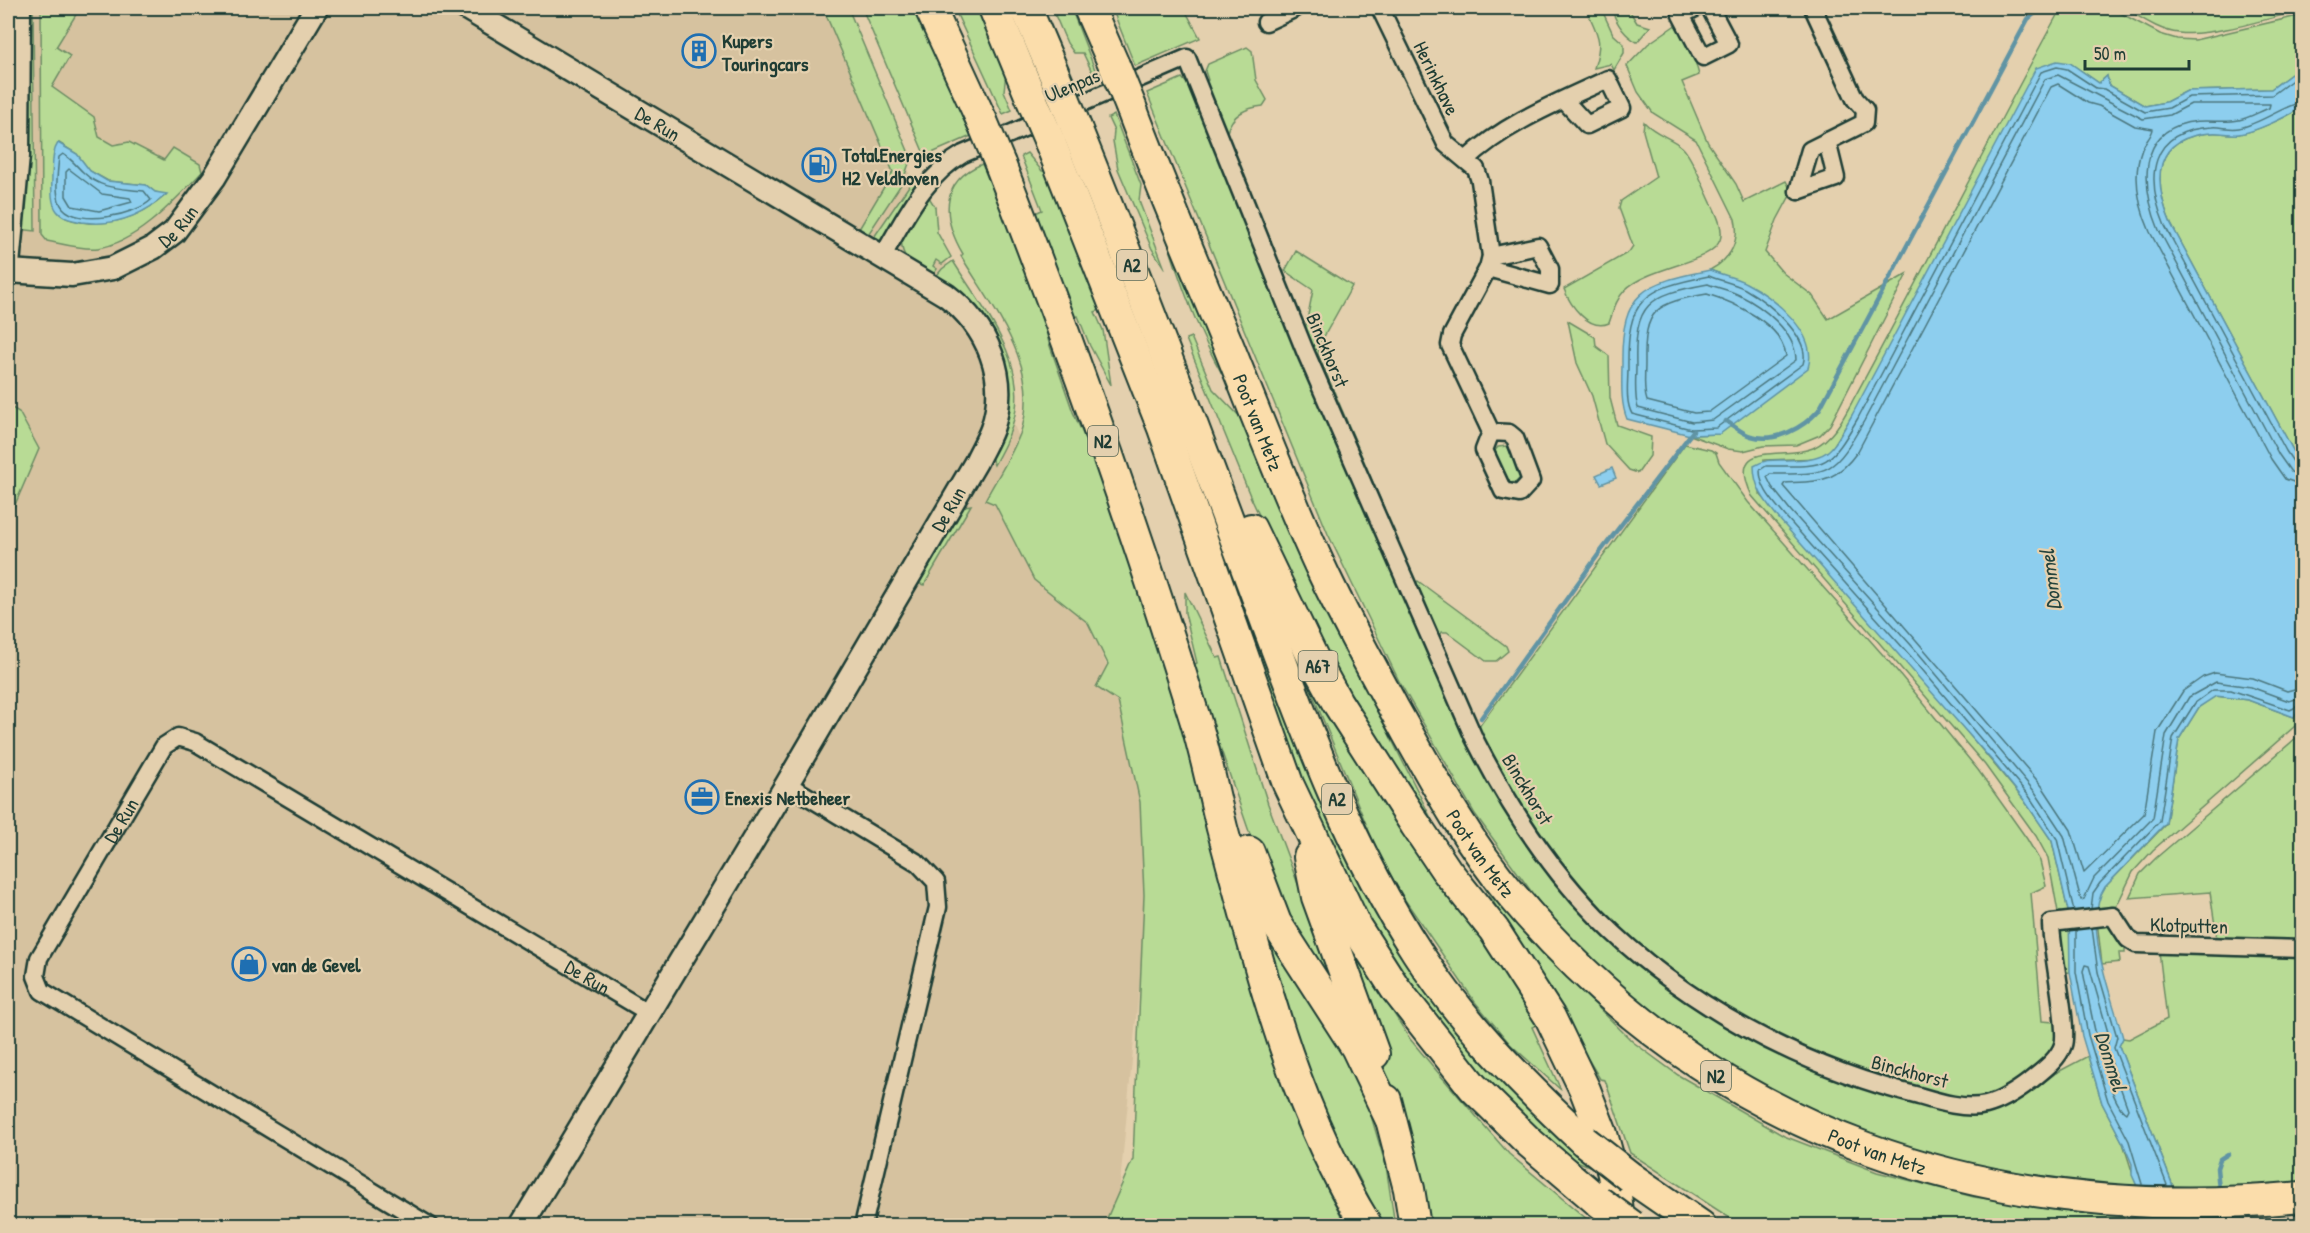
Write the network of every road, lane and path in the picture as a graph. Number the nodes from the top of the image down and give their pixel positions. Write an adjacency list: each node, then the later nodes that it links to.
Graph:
1 (19, 8): 19 (street)
2 (316, 8): 20 (street, De Run)
3 (466, 8): 18 (street, De Run)
4 (930, 8): 24 (highway, N2, bridge)
5 (994, 8): 26 (highway, A2, bridge)
6 (1026, 8): 21 (highway, A2, bridge)
7 (1089, 8): 23 (highway, Poot van Metz / N2, bridge)
8 (1296, 8): 13 (street)
9 (1380, 8): 17 (street, Herinkhave)
10 (1695, 8): 11 (street)
11 (1710, 8)
12 (1813, 8): 16 (street)
13 (1266, 22)
14 (1187, 58): 18 (street, Ulenpas); 27 (street, Binckhorst)
15 (1564, 100): 17 (street)
16 (1827, 141)
17 (1466, 160): 22 (street, Herinkhave)
18 (882, 257): 25 (street, De Run)
19 (8, 265)
20 (8, 271)
21 (1183, 401): 28 (highway, A67); 40 (highway, A2, bridge)
22 (1491, 432)
23 (1352, 631): 28 (highway, A67); 32 (highway, Poot van Metz / N2)
24 (1196, 721): 31 (highway, N2); 36 (highway, N2)
25 (787, 784): 30 (street, De Run); 35 (street)
26 (1300, 814): 31 (highway, A2); 39 (highway, A2, bridge)
27 (2056, 922): 29 (street, Klotputten)
28 (1494, 930): 38 (highway, A67)
29 (2302, 949)
30 (649, 1013): 33 (street, De Run); 34 (street, De Run)
31 (1390, 1118): 37 (highway, A2)
32 (2292, 1198)
33 (430, 1226)
34 (521, 1226)
35 (863, 1226)
36 (1367, 1226)
37 (1415, 1226)
38 (1620, 1226)
39 (1632, 1226)
40 (1701, 1226)

